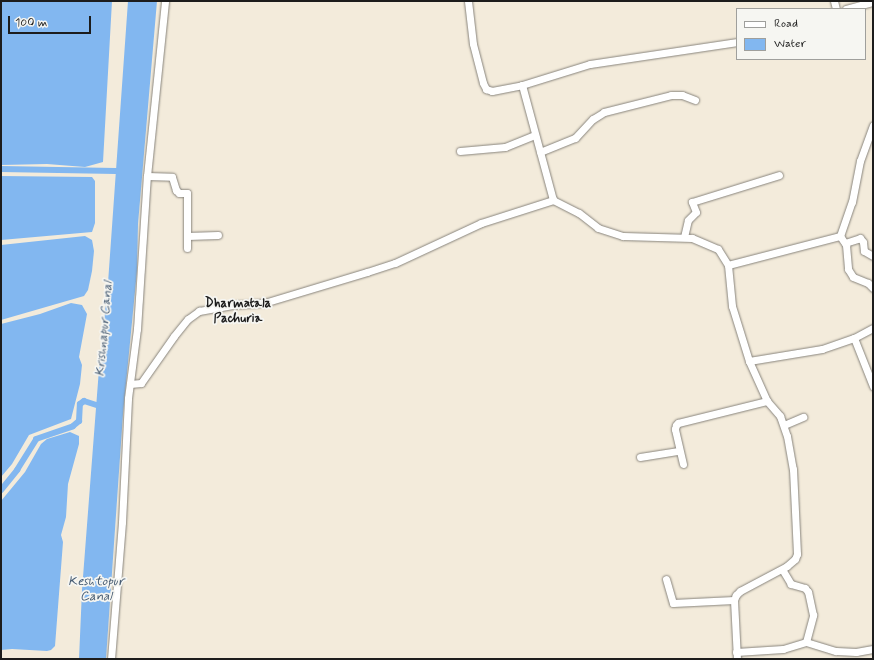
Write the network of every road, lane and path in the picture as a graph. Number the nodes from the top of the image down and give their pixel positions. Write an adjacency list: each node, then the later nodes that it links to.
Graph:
1 (165, 1): 14 (street)
2 (468, 1): 7 (street)
3 (861, 2): 4 (street); 5 (street)
4 (873, 2)
5 (848, 8)
6 (736, 42): 7 (street)
7 (522, 85): 10 (street)
8 (695, 100): 12 (street)
9 (873, 125): 18 (street)
10 (535, 135): 11 (street); 12 (street)
11 (460, 151)
12 (540, 152): 15 (street)
13 (779, 175): 19 (street)
14 (147, 176): 17 (street); 28 (street)
15 (553, 200): 19 (street); 28 (street)
16 (218, 235): 17 (street)
17 (187, 236): 21 (street)
18 (840, 236): 20 (street); 23 (street)
19 (684, 237): 23 (street)
20 (845, 243): 22 (street); 24 (street)
21 (187, 248)
22 (873, 256)
23 (728, 265): 27 (street)
24 (873, 288)
25 (873, 328): 26 (street)
26 (854, 338): 27 (street); 29 (street)
27 (749, 361): 30 (street)
28 (130, 384): 42 (street)
29 (873, 386)
30 (767, 401): 32 (street); 33 (street)
31 (803, 417): 32 (street)
32 (784, 425): 36 (street)
33 (679, 452): 34 (street); 35 (street)
34 (640, 457)
35 (683, 464)
36 (782, 569): 38 (street); 39 (street)
37 (666, 579): 38 (street)
38 (734, 600): 41 (street)
39 (806, 642): 40 (street); 41 (street)
40 (873, 649)
41 (736, 656)
42 (111, 659)

